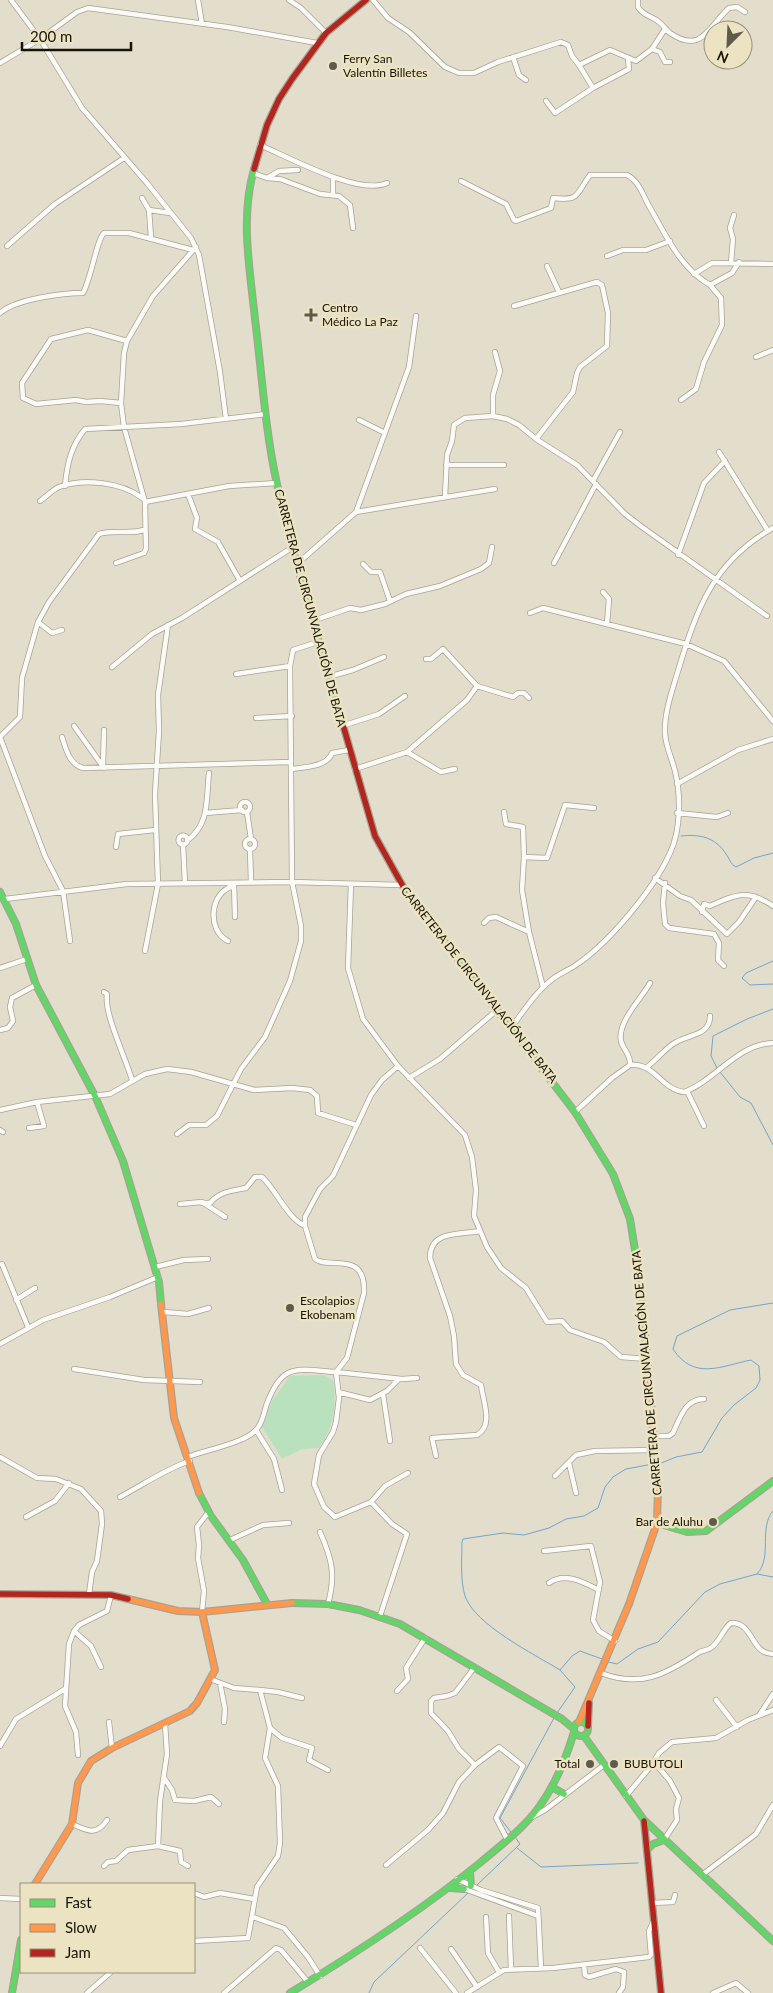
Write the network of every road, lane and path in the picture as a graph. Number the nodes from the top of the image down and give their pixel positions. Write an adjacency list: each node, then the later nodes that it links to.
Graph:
1 (11, 0): 13 (street)
2 (198, 0): 10 (street)
3 (289, 0): 12 (street)
4 (366, 0): 12 (main road, CARRETERA DE CIRCUNVALACIÓN DE BATA)
5 (373, 0): 16 (street)
6 (638, 0): 11 (street)
7 (730, 0): 8 (street)
8 (733, 7): 9 (street); 11 (street)
9 (745, 12)
10 (202, 24): 13 (street); 14 (street)
11 (665, 29): 15 (street)
12 (326, 33): 14 (main road, CARRETERA DE CIRCUNVALACIÓN DE BATA)
13 (40, 39): 19 (street); 25 (street)
14 (317, 43): 24 (main road, CARRETERA DE CIRCUNVALACIÓN DE BATA)
15 (652, 49): 17 (street); 18 (street)
16 (513, 57): 20 (street); 21 (street)
17 (628, 59): 20 (street); 22 (street)
18 (670, 62)
19 (0, 63)
20 (579, 65): 22 (street)
21 (526, 80)
22 (593, 88): 23 (street)
23 (546, 101)
24 (260, 145): 27 (main road, CARRETERA DE CIRCUNVALACIÓN DE BATA); 28 (street)
25 (124, 158): 35 (street); 40 (street)
26 (298, 170): 29 (street)
27 (253, 173): 29 (street); 59 (main road, CARRETERA DE CIRCUNVALACIÓN DE BATA)
28 (333, 177): 31 (street); 32 (street)
29 (267, 178): 32 (street)
30 (461, 181): 39 (street)
31 (387, 183)
32 (332, 195): 37 (street)
33 (142, 198): 34 (street)
34 (149, 210): 35 (street); 38 (street)
35 (170, 213): 41 (street)
36 (734, 216): 44 (street)
37 (353, 228)
38 (151, 237): 41 (street); 51 (street)
39 (670, 241): 42 (street); 47 (street)
40 (7, 246)
41 (195, 248): 53 (street); 61 (street)
42 (607, 256)
43 (738, 262): 44 (street); 45 (street); 48 (street)
44 (731, 263): 47 (street)
45 (773, 264)
46 (547, 266): 49 (street)
47 (694, 274): 48 (street)
48 (710, 286): 57 (street)
49 (559, 292): 50 (street); 66 (street)
50 (514, 306)
51 (0, 313)
52 (416, 316): 64 (street)
53 (127, 341): 58 (street); 58 (street)
54 (773, 350): 56 (street)
55 (495, 352): 60 (street)
56 (756, 357)
57 (681, 400)
58 (120, 403): 63 (street)
59 (266, 414): 61 (street); 72 (main road, CARRETERA DE CIRCUNVALACIÓN DE BATA)
60 (493, 416): 66 (street); 69 (street)
61 (226, 419): 63 (street)
62 (359, 420): 64 (street)
63 (124, 427): 73 (street); 77 (street)
64 (383, 432): 79 (street)
65 (620, 432): 71 (street)
66 (536, 439): 71 (street)
67 (719, 452): 68 (street)
68 (725, 461): 82 (street); 85 (street)
69 (446, 465): 70 (street); 76 (street)
70 (504, 465)
71 (595, 482): 85 (street); 87 (street)
72 (276, 484): 75 (street); 83 (main road, CARRETERA DE CIRCUNVALACIÓN DE BATA)
73 (65, 486): 77 (street); 78 (street)
74 (495, 489): 76 (street)
75 (188, 494): 77 (street); 91 (street)
76 (445, 497): 79 (street)
77 (144, 500): 81 (street)
78 (40, 501)
79 (356, 512): 88 (street)
80 (773, 528): 82 (street)
81 (144, 530): 86 (street); 97 (street)
82 (768, 531): 90 (street)
83 (293, 547): 88 (main road, CARRETERA DE CIRCUNVALACIÓN DE BATA); 91 (street)
84 (492, 547): 93 (street)
85 (678, 555): 90 (street)
86 (116, 563)
87 (554, 563)
88 (298, 564): 96 (main road, CARRETERA DE CIRCUNVALACIÓN DE BATA)
89 (363, 564): 93 (street)
90 (714, 580): 95 (street); 102 (street)
91 (240, 581): 98 (street)
92 (603, 592): 99 (street)
93 (390, 601): 96 (street)
94 (530, 613): 99 (street)
95 (767, 616)
96 (312, 621): 101 (main road, CARRETERA DE CIRCUNVALACIÓN DE BATA)
97 (38, 622): 100 (street); 120 (street)
98 (168, 624): 106 (street); 124 (street)
99 (608, 624): 102 (street)
100 (62, 630)
101 (318, 642): 105 (street); 108 (main road, CARRETERA DE CIRCUNVALACIÓN DE BATA)
102 (686, 644): 114 (street); 130 (street)
103 (384, 657): 108 (street)
104 (426, 659): 109 (street)
105 (290, 666): 107 (street); 112 (street)
106 (112, 667)
107 (236, 674)
108 (328, 677): 116 (main road, CARRETERA DE CIRCUNVALACIÓN DE BATA)
109 (477, 686): 111 (street); 122 (street)
110 (405, 696): 116 (street)
111 (529, 698)
112 (292, 716): 113 (street); 123 (street)
113 (256, 718)
114 (773, 721)
115 (74, 726): 125 (street)
116 (342, 726): 121 (main road, CARRETERA DE CIRCUNVALACIÓN DE BATA)
117 (104, 730): 125 (street)
118 (62, 737): 125 (street)
119 (773, 739): 130 (street)
120 (1, 745): 150 (street)
121 (349, 750): 126 (street); 127 (main road, CARRETERA DE CIRCUNVALACIÓN DE BATA)
122 (407, 752): 127 (street); 128 (street)
123 (291, 762): 124 (street); 126 (street)
124 (156, 765): 125 (street); 136 (street)
125 (103, 768)
126 (292, 769): 143 (street)
127 (355, 769): 149 (main road, CARRETERA DE CIRCUNVALACIÓN DE BATA)
128 (455, 770)
129 (209, 774): 133 (street)
130 (676, 784): 134 (street)
131 (594, 808): 140 (street)
132 (504, 812): 140 (street)
133 (205, 813): 137 (street); 142 (street)
134 (677, 813): 135 (street); 141 (street)
135 (728, 813)
136 (156, 830): 139 (street); 146 (street)
137 (188, 840): 138 (street); 138 (street)
138 (183, 845): 144 (street)
139 (116, 847)
140 (524, 857): 158 (street)
141 (655, 878): 145 (street); 167 (street)
142 (251, 882): 143 (street); 147 (street)
143 (292, 882): 148 (street); 179 (street)
144 (185, 883): 146 (street); 147 (street)
145 (665, 883): 155 (street); 163 (street)
146 (158, 884): 150 (street); 161 (street)
147 (234, 884): 156 (street); 160 (street)
148 (351, 884): 149 (street); 175 (street)
149 (401, 885): 169 (main road, CARRETERA DE CIRCUNVALACIÓN DE BATA)
150 (64, 891): 153 (street); 159 (street)
151 (0, 892): 153 (main road)
152 (756, 897): 154 (street); 155 (street); 155 (street)
153 (5, 899): 162 (main road)
154 (773, 906)
155 (702, 912)
156 (235, 917)
157 (484, 923): 158 (street)
158 (529, 932): 167 (street)
159 (70, 941)
160 (228, 941)
161 (145, 951)
162 (27, 960): 164 (street); 166 (main road)
163 (724, 966)
164 (0, 968)
165 (650, 983): 174 (street)
166 (36, 985): 172 (street); 181 (main road)
167 (543, 987): 171 (street)
168 (104, 992): 178 (street)
169 (497, 1010): 171 (main road, CARRETERA DE CIRCUNVALACIÓN DE BATA); 177 (street)
170 (710, 1016): 176 (street)
171 (511, 1028): 184 (main road, CARRETERA DE CIRCUNVALACIÓN DE BATA)
172 (0, 1030)
173 (773, 1043): 180 (street)
174 (630, 1065): 176 (street); 184 (street)
175 (398, 1066): 177 (street); 185 (street)
176 (647, 1067): 180 (street)
177 (409, 1078): 193 (street)
178 (132, 1080): 179 (street); 181 (street)
179 (233, 1084): 185 (street); 188 (street)
180 (687, 1091): 186 (street)
181 (95, 1096): 182 (street); 196 (main road)
182 (37, 1102): 183 (street); 187 (street)
183 (0, 1110)
184 (575, 1112): 204 (main road, CARRETERA DE CIRCUNVALACIÓN DE BATA)
185 (356, 1125): 192 (street)
186 (704, 1126)
187 (29, 1128)
188 (177, 1134)
189 (202, 1203): 190 (street); 191 (street); 192 (street)
190 (180, 1204)
191 (225, 1217)
192 (305, 1226): 206 (street)
193 (480, 1231): 204 (street); 219 (street)
194 (208, 1259): 196 (street)
195 (2, 1264): 199 (street)
196 (155, 1267): 197 (main road)
197 (158, 1278): 201 (main road); 202 (street)
198 (35, 1288): 199 (street)
199 (16, 1300): 202 (street)
200 (209, 1308): 201 (street)
201 (164, 1312): 209 (main road)
202 (28, 1327): 203 (street)
203 (0, 1344)
204 (647, 1359): 215 (main road, CARRETERA DE CIRCUNVALACIÓN DE BATA)
205 (74, 1369): 209 (street)
206 (336, 1372): 208 (street); 211 (street); 214 (street)
207 (417, 1378): 208 (street)
208 (399, 1379): 212 (street)
209 (169, 1382): 210 (street); 220 (main road)
210 (200, 1382)
211 (338, 1392): 212 (street); 229 (street)
212 (382, 1394): 216 (street)
213 (704, 1399): 215 (street)
214 (256, 1430): 220 (street); 226 (street)
215 (654, 1436): 217 (main road, CARRETERA DE CIRCUNVALACIÓN DE BATA)
216 (390, 1441)
217 (655, 1450): 221 (street); 233 (main road, CARRETERA DE CIRCUNVALACIÓN DE BATA)
218 (0, 1456): 225 (street)
219 (436, 1456)
220 (189, 1459): 228 (street); 230 (main road)
221 (569, 1463): 222 (street); 227 (street)
222 (561, 1470)
223 (408, 1473): 229 (street)
224 (773, 1481): 233 (main road)
225 (69, 1483): 231 (street); 240 (street)
226 (282, 1490)
227 (576, 1493)
228 (120, 1497)
229 (370, 1502): 245 (street)
230 (211, 1516): 235 (main road); 244 (street)
231 (26, 1517)
232 (289, 1523): 235 (street)
233 (657, 1523): 248 (main road, CARRETERA DE CIRCUNVALACIÓN DE BATA)
234 (320, 1532): 243 (street)
235 (230, 1540): 242 (main road)
236 (544, 1551): 238 (street)
237 (550, 1583): 238 (street)
238 (599, 1590): 248 (street)
239 (0, 1594): 240 (main road)
240 (89, 1594): 241 (main road)
241 (111, 1595): 244 (main road); 246 (street)
242 (267, 1604): 243 (main road); 244 (main road)
243 (328, 1604): 245 (main road)
244 (202, 1612): 253 (main road)
245 (380, 1616): 247 (main road)
246 (74, 1631): 250 (street); 255 (street)
247 (425, 1638): 251 (main road); 257 (street)
248 (615, 1640): 252 (main road, CARRETERA DE CIRCUNVALACIÓN DE BATA)
249 (773, 1654): 252 (street)
250 (101, 1667)
251 (474, 1668): 264 (main road); 280 (street)
252 (601, 1673): 260 (main road, CARRETERA DE CIRCUNVALACIÓN DE BATA)
253 (210, 1679): 254 (street); 268 (main road)
254 (220, 1683): 256 (street); 266 (street)
255 (65, 1689): 273 (street); 278 (street)
256 (260, 1690): 259 (street); 270 (street)
257 (397, 1691)
258 (773, 1694): 263 (street)
259 (302, 1698)
260 (590, 1698): 267 (main road, CARRETERA DE CIRCUNVALACIÓN DE BATA); 274 (main road, CARRETERA DE CIRCUNVALACIÓN DE BATA)
261 (716, 1700): 269 (street)
262 (773, 1710): 263 (street)
263 (760, 1714): 269 (street)
264 (560, 1718): 267 (main road); 271 (main road)
265 (109, 1722): 276 (street)
266 (224, 1722)
267 (578, 1722): 271 (main road, CARRETERA DE CIRCUNVALACIÓN DE BATA); 274 (main road)
268 (165, 1724): 276 (main road); 283 (street)
269 (737, 1727): 279 (street)
270 (270, 1728): 282 (street); 309 (street)
271 (574, 1730): 274 (main road); 277 (main road)
272 (2, 1731): 273 (street)
273 (8, 1731): 275 (street)
274 (585, 1733): 277 (main road); 281 (main road)
275 (0, 1746)
276 (112, 1748): 292 (main road)
277 (569, 1750): 284 (main road)
278 (78, 1756)
279 (654, 1762): 286 (street); 294 (street)
280 (475, 1765): 293 (street); 297 (street)
281 (604, 1765): 285 (street); 286 (main road)
282 (328, 1770)
283 (165, 1779): 287 (street); 295 (street)
284 (552, 1786): 285 (main road); 289 (main road)
285 (564, 1794): 289 (street)
286 (626, 1796): 291 (main road)
287 (219, 1804)
288 (773, 1805): 301 (street)
289 (531, 1818): 293 (main road)
290 (107, 1820): 292 (street)
291 (644, 1820): 294 (main road); 296 (main road)
292 (72, 1824): 303 (main road)
293 (507, 1839): 300 (main road); 302 (main road)
294 (664, 1840): 296 (main road); 301 (main road)
295 (158, 1846): 298 (street); 299 (street)
296 (647, 1850): 310 (main road)
297 (386, 1865)
298 (104, 1866)
299 (188, 1866)
300 (470, 1872): 302 (main road); 304 (main road)
301 (702, 1875): 317 (main road)
302 (455, 1882): 304 (main road); 304 (street); 326 (main road)
303 (36, 1883)
304 (468, 1887): 312 (street); 312 (street)
305 (195, 1892): 309 (street)
306 (676, 1895): 310 (street)
307 (0, 1898): 308 (street)
308 (20, 1899)
309 (254, 1899): 313 (street)
310 (653, 1902): 315 (main road)
311 (509, 1916): 323 (street)
312 (538, 1916): 322 (street)
313 (253, 1917): 316 (street); 326 (street)
314 (486, 1917): 324 (street)
315 (654, 1919): 321 (street); 336 (main road)
316 (195, 1941)
317 (773, 1941)
318 (20, 1946): 329 (main road)
319 (420, 1948): 333 (street)
320 (451, 1949): 328 (street)
321 (584, 1964): 322 (street); 335 (street)
322 (541, 1968): 323 (street)
323 (511, 1969): 324 (street)
324 (498, 1972): 328 (street)
325 (110, 1973): 330 (street)
326 (320, 1976): 327 (main road)
327 (308, 1982): 331 (street); 332 (main road)
328 (478, 1986): 334 (street)
329 (12, 1993)
330 (87, 1993)
331 (224, 1993)
332 (290, 1993)
333 (456, 1993)
334 (467, 1993)
335 (619, 1993)
336 (661, 1993)
337 (713, 1993): 338 (street)
338 (748, 1993)

